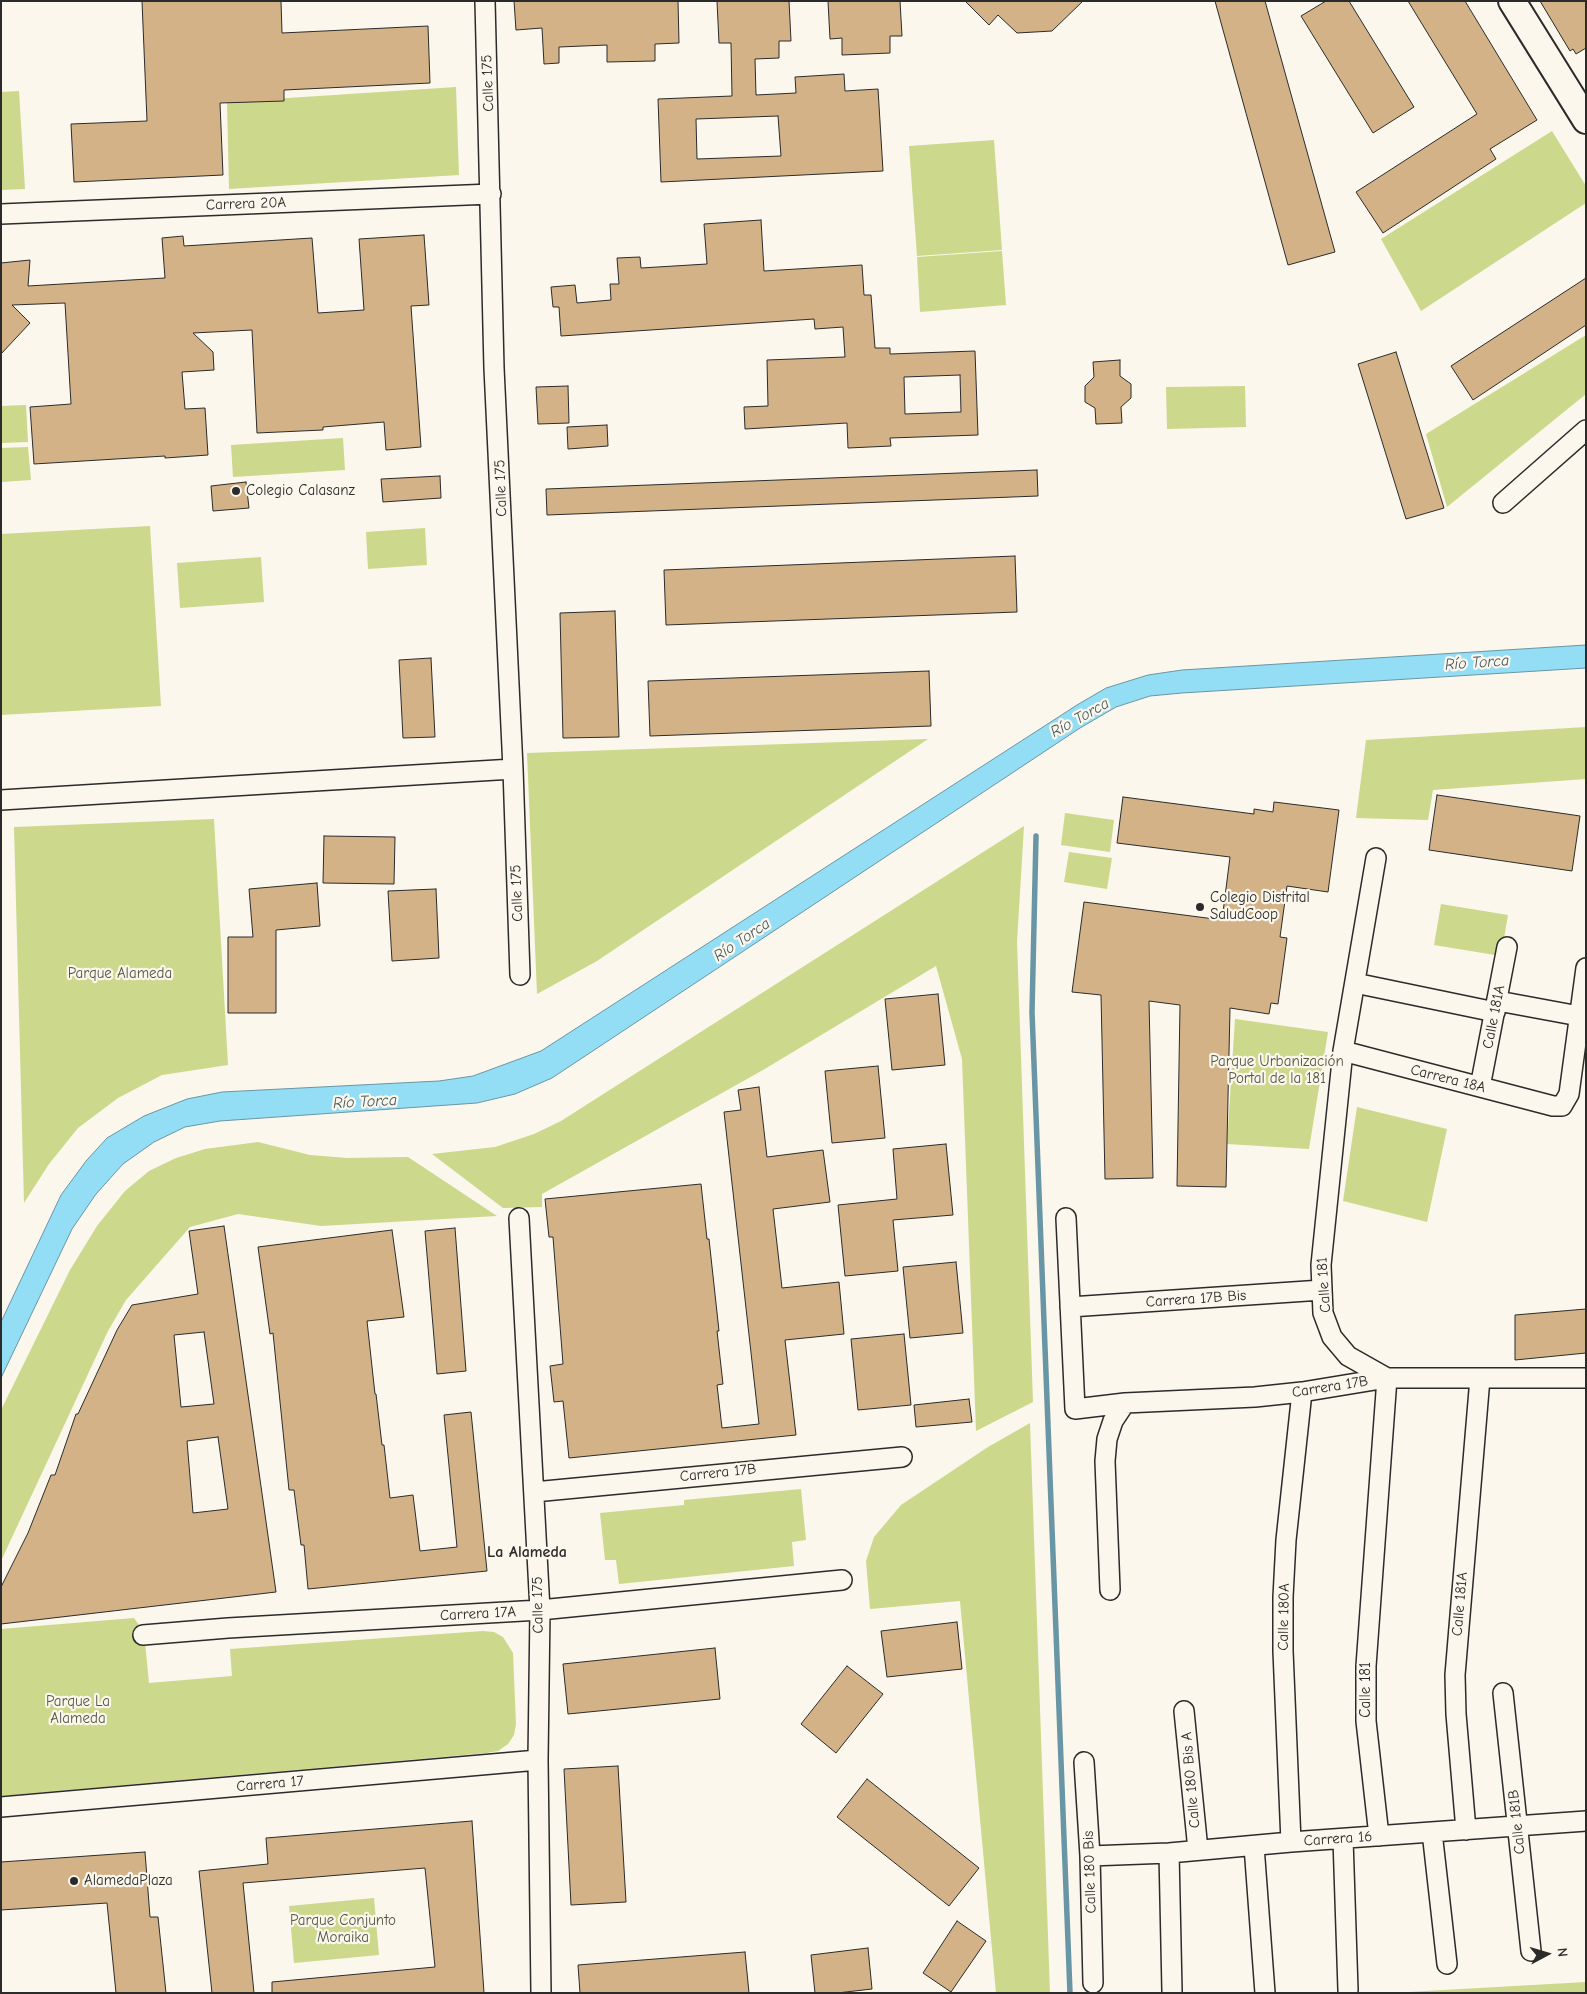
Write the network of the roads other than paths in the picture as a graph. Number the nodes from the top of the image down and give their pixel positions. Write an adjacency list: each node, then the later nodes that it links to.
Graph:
1 (485, 1): 4 (street, Calle 175)
2 (1512, 1): 3 (street)
3 (1586, 120)
4 (491, 194): 5 (street, Carrera 20A); 8 (street, Calle 175)
5 (1, 214)
6 (1586, 430): 7 (street)
7 (1503, 502)
8 (513, 769): 9 (street); 13 (street, Calle 175)
9 (1, 800)
10 (1376, 858): 14 (street, Calle 181)
11 (1507, 947): 15 (street, Calle 181A)
12 (1586, 968): 16 (street)
13 (520, 975)
14 (1355, 983): 15 (street); 17 (street, Calle 181)
15 (1497, 1007): 16 (street); 18 (street, Calle 181A)
16 (1578, 1016): 18 (street, Carrera 18A)
17 (1343, 1052): 18 (street, Carrera 18A); 21 (street, Calle 181)
18 (1480, 1087)
19 (519, 1218): 29 (street, Calle 175)
20 (1066, 1218): 22 (street)
21 (1322, 1290): 22 (street, Carrera 17B Bis); 23 (street, Calle 181)
22 (1070, 1307): 27 (street, Carrera 17B)
23 (1387, 1378): 24 (street, Carrera 17B); 26 (street, Carrera 17B); 43 (street, Calle 181)
24 (1480, 1378): 25 (street, Carrera 17B); 41 (street, Calle 181A)
25 (1586, 1378)
26 (1302, 1392): 27 (street, Carrera 17B); 45 (street, Calle 180A)
27 (1125, 1403): 31 (street)
28 (902, 1456): 29 (street, Carrera 17B)
29 (534, 1492): 32 (street, Calle 175)
30 (842, 1580): 32 (street, Carrera 17A)
31 (1110, 1590)
32 (540, 1610): 33 (street, Carrera 17A); 36 (street, Calle 175)
33 (143, 1636)
34 (1503, 1694): 40 (street, Calle 181B)
35 (1184, 1711): 47 (street, Calle 180 Bis A)
36 (538, 1760): 38 (street, Carrera 17); 55 (street, Calle 175)
37 (1084, 1762): 49 (street, Calle 180 Bis)
38 (1, 1807)
39 (1586, 1821): 40 (street, Carrera 16)
40 (1518, 1826): 41 (street, Carrera 16); 50 (street, Calle 181B)
41 (1466, 1830): 42 (street, Carrera 16)
42 (1432, 1832): 43 (street, Carrera 16); 51 (street)
43 (1379, 1836): 44 (street, Carrera 16)
44 (1343, 1839): 45 (street, Carrera 16); 53 (street)
45 (1291, 1842): 46 (street, Carrera 16)
46 (1254, 1846): 47 (street, Carrera 16); 56 (street)
47 (1198, 1850): 48 (street, Carrera 16)
48 (1169, 1853): 49 (street, Carrera 16); 54 (street)
49 (1090, 1856): 52 (street, Calle 180 Bis)
50 (1531, 1951)
51 (1447, 1964)
52 (1093, 1983)
53 (1348, 1990)
54 (1172, 1991)
55 (541, 1993)
56 (1265, 1993)

